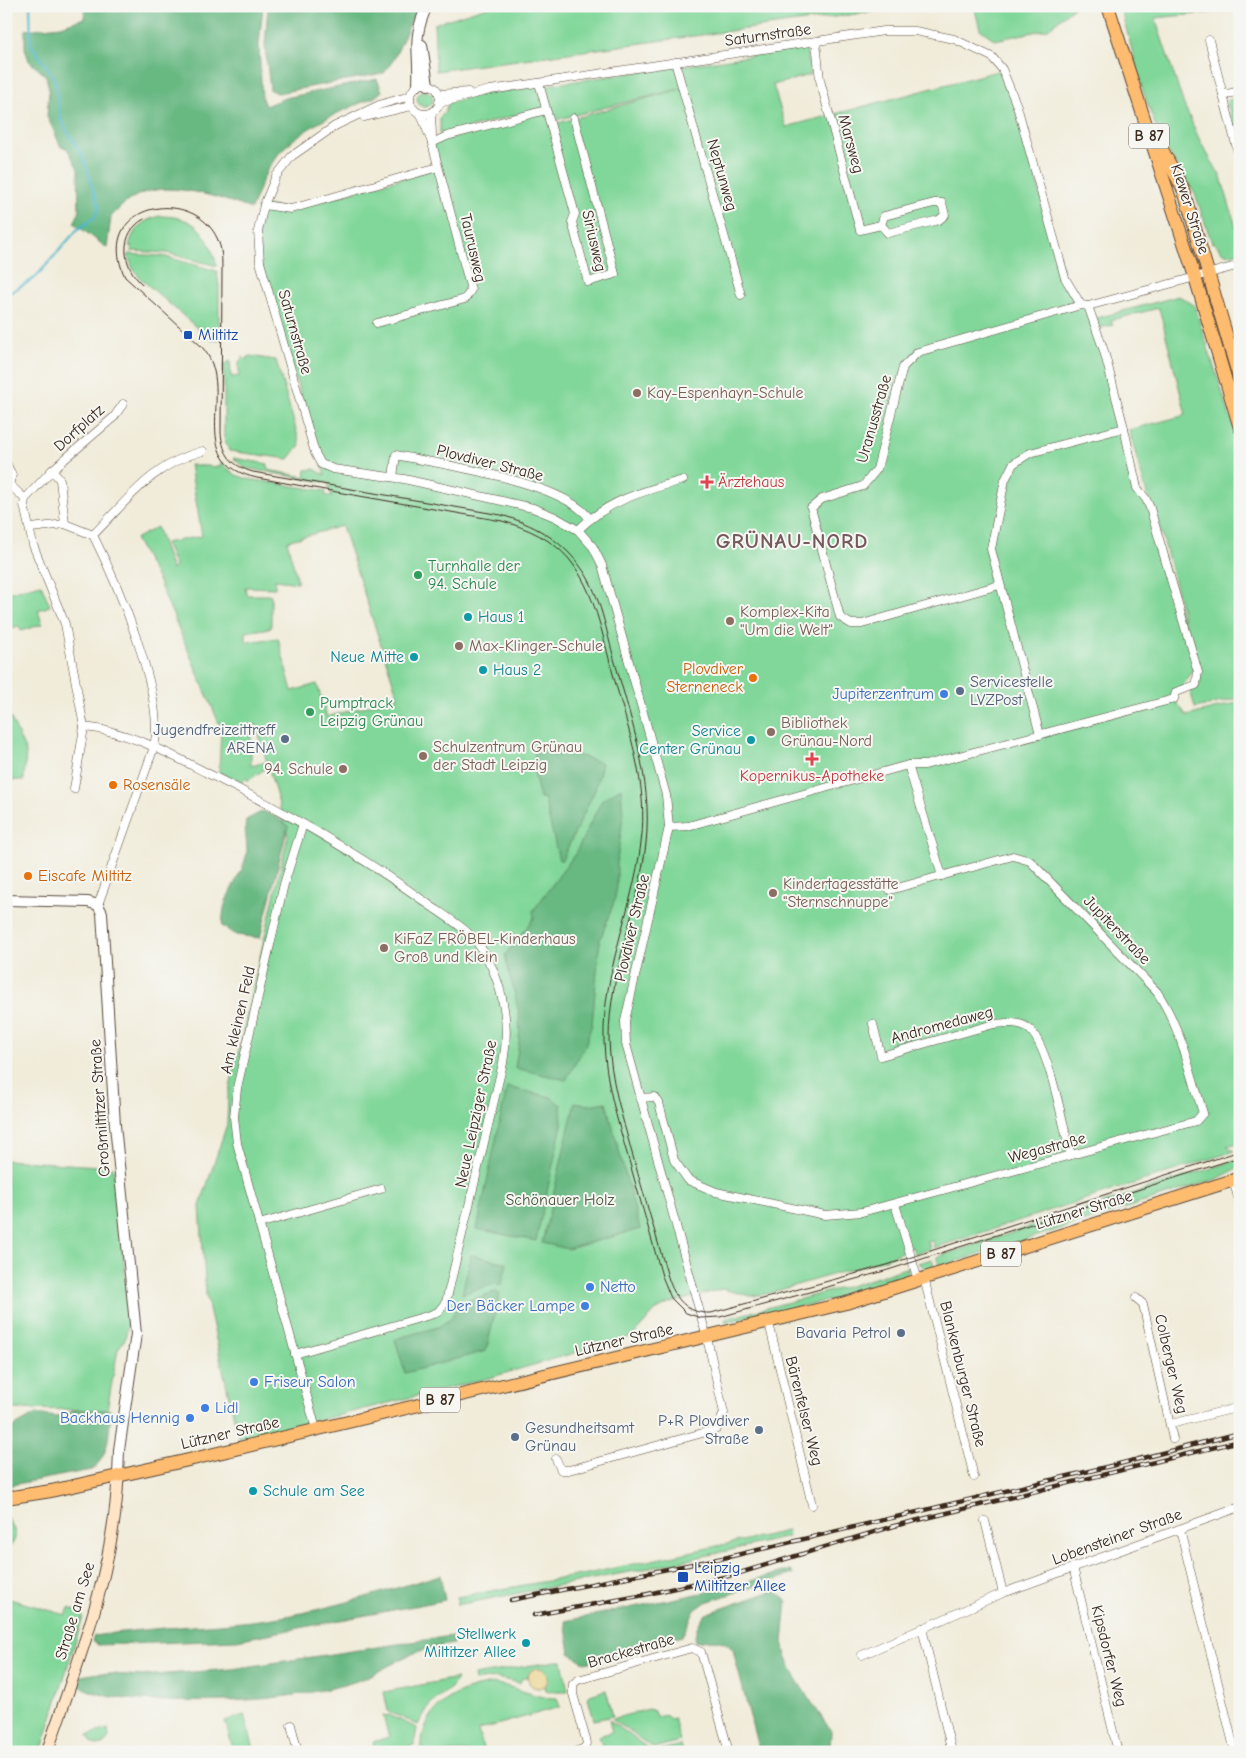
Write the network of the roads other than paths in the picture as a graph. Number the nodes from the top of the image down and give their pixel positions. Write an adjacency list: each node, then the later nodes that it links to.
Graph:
1 (1108, 6): 4 (main road, B 87)
2 (1115, 6): 4 (main road, B 87)
3 (426, 10): 9 (street)
4 (1118, 34): 12 (main road, Kiewer Straße / B 87)
5 (1209, 40): 14 (street)
6 (816, 42): 7 (street, Saturnstraße); 27 (street, Marsweg); 32 (street, Saturnstraße)
7 (675, 62): 8 (street, Saturnstraße); 31 (street, Neptunweg)
8 (539, 83): 10 (street, Saturnstraße); 18 (street, Siriusweg)
9 (423, 85): 13 (street); 15 (street)
10 (490, 90): 13 (street, Saturnstraße); 16 (street, Saturnstraße)
11 (1240, 92): 14 (street)
12 (1136, 93): 29 (main road, Kiewer Straße / B 87); 30 (main road, Kiewer Straße / B 87)
13 (439, 94): 16 (street)
14 (1223, 95): 24 (street)
15 (410, 96): 17 (street); 22 (street, Saturnstraße)
16 (439, 103): 19 (street)
17 (411, 106): 20 (street); 22 (street, Saturnstraße)
18 (546, 110): 21 (street, Siriusweg); 23 (street)
19 (431, 113): 20 (street); 23 (street, Taurusweg)
20 (421, 114): 23 (street, Taurusweg)
21 (574, 118)
22 (335, 126): 26 (street, Saturnstraße)
23 (432, 143): 25 (street, Taurusweg)
24 (1240, 160)
25 (438, 168): 26 (street); 33 (street, Taurusweg)
26 (264, 206): 40 (street, Saturnstraße)
27 (881, 225): 27 (street, Marsweg)
28 (1240, 265): 29 (street)
29 (1210, 273): 30 (street, Kiewer Straße); 34 (main road, Kiewer Straße / B 87)
30 (1195, 277): 32 (street, Uranusstraße); 37 (main road, Kiewer Straße / B 87)
31 (741, 295)
32 (1084, 305): 36 (street); 51 (street, Uranusstraße)
33 (377, 323)
34 (1240, 381)
35 (123, 404): 41 (street, Dorfplatz)
36 (1124, 428): 51 (street); 53 (street)
37 (1240, 428)
38 (202, 451): 50 (street)
39 (6, 463): 44 (street)
40 (321, 464): 42 (street, Plovdiver Straße)
41 (52, 470): 45 (street, Dorfplatz); 47 (street, Dorfplatz)
42 (393, 477): 46 (street, Plovdiver Straße); 49 (street, Plovdiver Straße)
43 (683, 480): 46 (street)
44 (8, 485): 45 (street)
45 (25, 499): 48 (street)
46 (590, 518): 49 (street)
47 (66, 524): 48 (street); 50 (street)
48 (31, 528): 52 (street)
49 (578, 530): 58 (street, Plovdiver Straße)
50 (93, 535): 54 (street)
51 (999, 585): 53 (street)
52 (84, 727): 54 (street, Neue Leipziger Straße); 56 (street)
53 (1040, 735): 55 (street)
54 (154, 746): 57 (street, Neue Leipziger Straße); 62 (street)
55 (908, 765): 58 (street); 59 (street)
56 (74, 789)
57 (303, 824): 71 (street, Am kleinen Feld); 76 (street, Neue Leipziger Straße)
58 (669, 827): 64 (street, Plovdiver Straße)
59 (942, 876): 60 (street, Jupiterstraße); 65 (street, Jupiterstraße)
60 (890, 890)
61 (6, 900): 62 (street)
62 (98, 904): 82 (street, Großmiltitzer Straße)
63 (873, 1024): 66 (street, Andromedaweg)
64 (640, 1098): 69 (street, Wegastraße); 75 (street, Plovdiver Straße)
65 (1202, 1113): 66 (street, Wegastraße)
66 (1071, 1155): 69 (street, Wegastraße)
67 (1236, 1179): 70 (street); 72 (main road, Lützner Straße / B 87)
68 (381, 1189): 71 (street)
69 (895, 1204): 72 (street)
70 (1240, 1204)
71 (259, 1224): 76 (street, Am kleinen Feld)
72 (921, 1279): 74 (main road, Lützner Straße / B 87); 83 (street, Blankenburger Straße)
73 (1136, 1298): 78 (street, Colberger Weg)
74 (769, 1323): 75 (main road, Lützner Straße / B 87); 85 (street, Bärenfelser Weg)
75 (707, 1338): 79 (main road, Lützner Straße / B 87); 81 (street, Plovdiver Straße)
76 (295, 1354): 79 (street, Am kleinen Feld)
77 (1240, 1407): 78 (street)
78 (1171, 1424): 80 (street, Colberger Weg)
79 (316, 1429): 82 (main road, Lützner Straße / B 87)
80 (1173, 1439)
81 (556, 1458)
82 (118, 1476): 84 (main road, Lützner Straße / B 87); 94 (main road, Straße am See)
83 (974, 1477)
84 (6, 1498)
85 (812, 1505)
86 (1240, 1507): 88 (street, Lobensteiner Straße)
87 (985, 1521): 90 (street)
88 (1180, 1529): 89 (street, Lobensteiner Straße); 100 (street)
89 (1073, 1567): 90 (street, Lobensteiner Straße); 99 (street, Kipsdorfer Weg)
90 (1003, 1593): 91 (street, Lobensteiner Straße)
91 (922, 1628): 92 (street, Lobensteiner Straße); 98 (street)
92 (862, 1654)
93 (291, 1725): 95 (street)
94 (47, 1752)
95 (298, 1752)
96 (575, 1752): 97 (street, Brackestraße)
97 (729, 1752)
98 (952, 1752)
99 (1118, 1752)
100 (1235, 1752)

